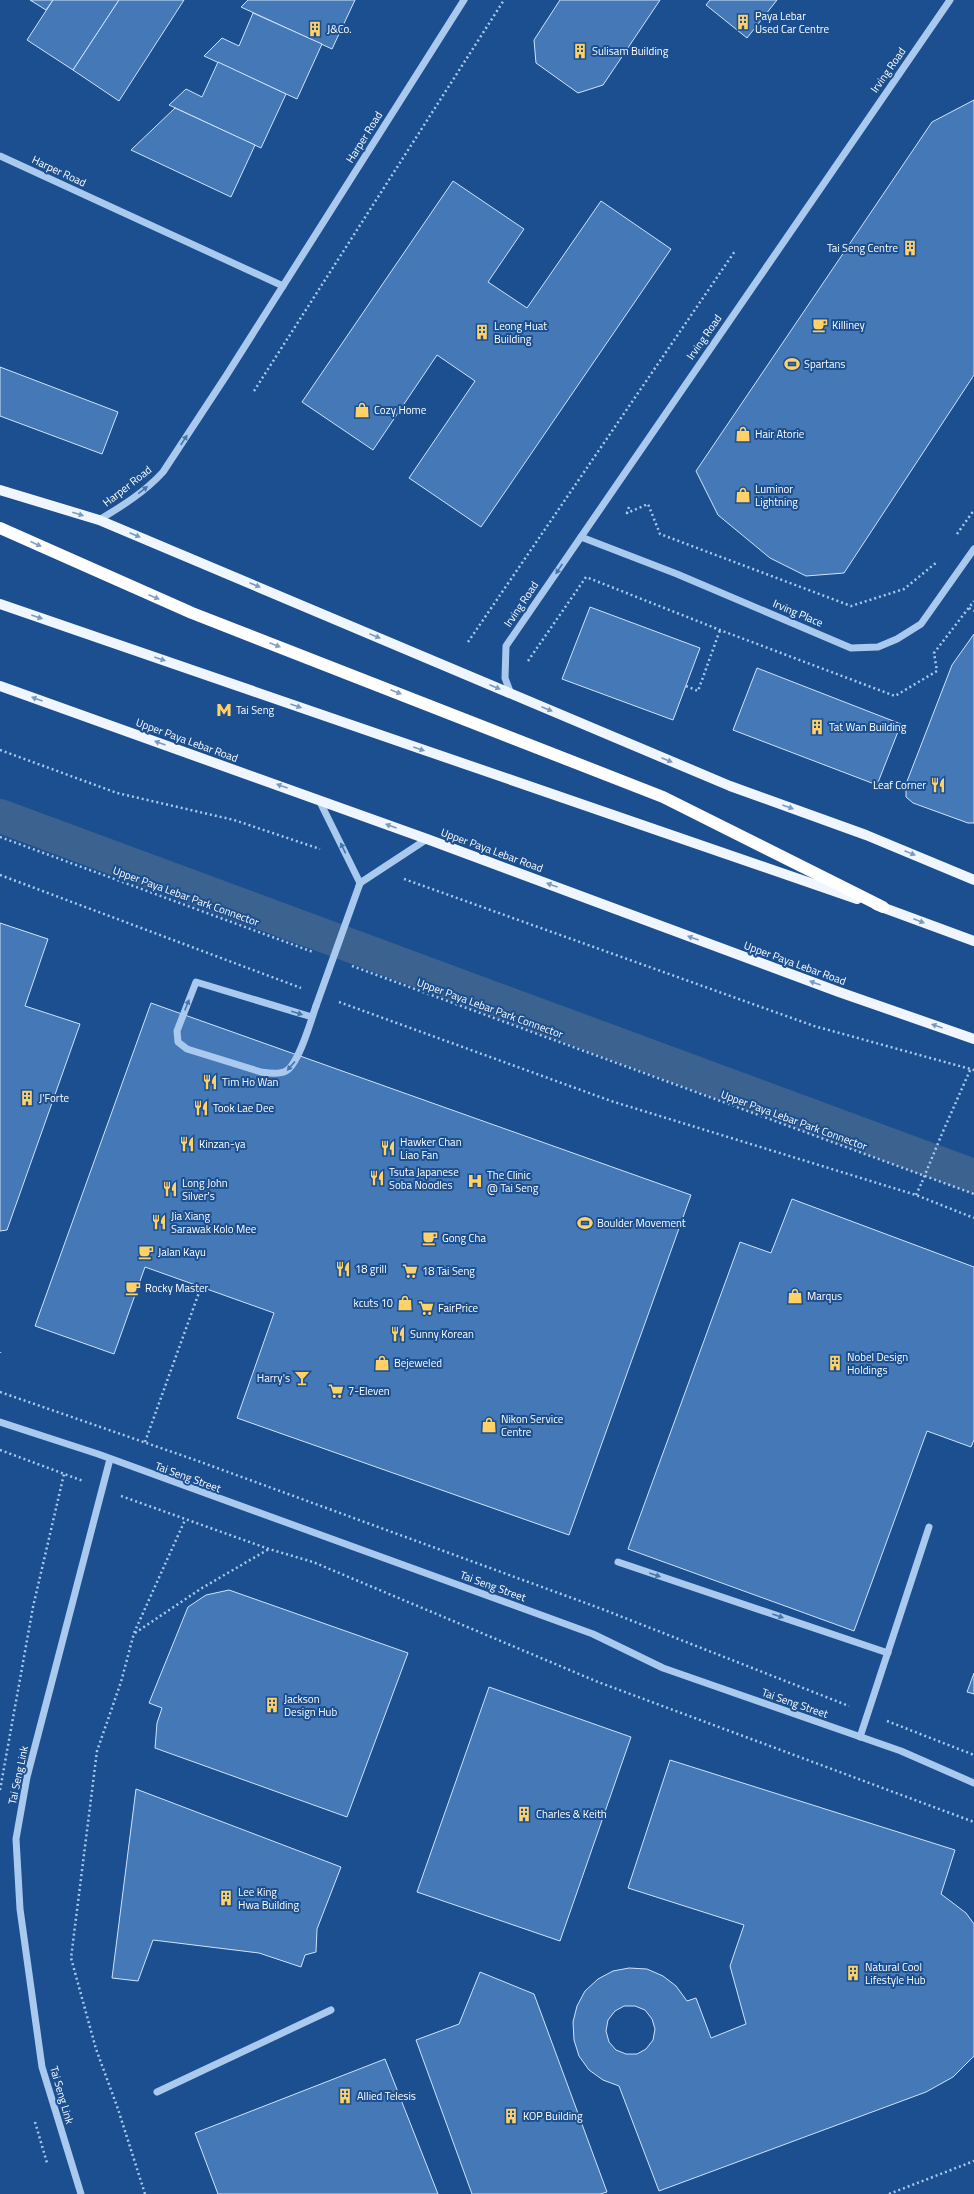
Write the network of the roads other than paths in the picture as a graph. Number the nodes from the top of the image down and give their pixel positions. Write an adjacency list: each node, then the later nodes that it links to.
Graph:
1 (464, 0): 4 (street, Harper Road)
2 (950, 0): 8 (street, Irving Road)
3 (0, 156): 4 (street, Harper Road)
4 (283, 286): 6 (street, Harper Road, one-way to 4)
5 (0, 490): 6 (main road, one-way to 6)
6 (100, 520): 12 (main road, one-way to 12)
7 (0, 528): 17 (highway, one-way to 17)
8 (581, 537): 9 (street, Irving Place); 12 (street, Irving Road, one-way to 12)
9 (974, 549)
10 (0, 604): 17 (main road, one-way to 17)
11 (0, 686): 13 (main road, Upper Paya Lebar Road, one-way to 11)
12 (511, 694): 15 (main road, one-way to 15)
13 (319, 800): 14 (main road, Upper Paya Lebar Road, one-way to 13); 16 (street, one-way to 13)
14 (427, 839): 16 (street); 20 (main road, Upper Paya Lebar Road, one-way to 14)
15 (974, 880)
16 (359, 885): 19 (street, bridge)
17 (883, 907): 18 (main road, one-way to 18)
18 (974, 941)
19 (312, 1018): 19 (street, one-way to 19)
20 (974, 1039)
21 (0, 1422): 22 (street, Tai Seng Street)
22 (110, 1459): 26 (street, Tai Seng Street); 30 (street, Tai Seng Link)
23 (929, 1527): 25 (street)
24 (618, 1562): 25 (street, one-way to 25)
25 (888, 1653): 26 (street)
26 (860, 1737): 27 (street, Tai Seng Street)
27 (974, 1783)
28 (331, 2010): 29 (street)
29 (157, 2092)
30 (81, 2194)

